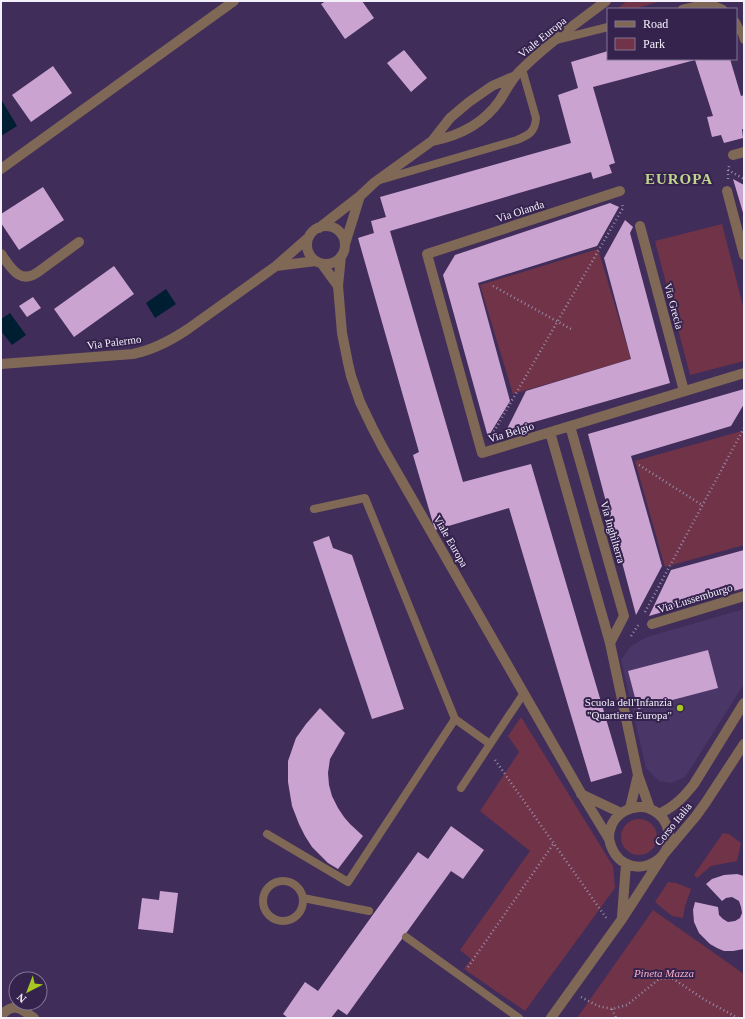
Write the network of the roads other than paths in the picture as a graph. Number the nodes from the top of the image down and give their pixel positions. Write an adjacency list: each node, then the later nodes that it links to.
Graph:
1 (234, 1): 14 (street)
2 (606, 1): 7 (street, Viale Europa)
3 (687, 8): 4 (lane)
4 (721, 8)
5 (737, 24): 8 (lane)
6 (607, 27): 7 (lane)
7 (555, 40): 9 (street, Viale Europa)
8 (744, 40)
9 (522, 68): 10 (street, Viale Europa); 15 (lane)
10 (513, 77): 11 (street, Viale Europa); 11 (street, Viale Europa)
11 (432, 141): 15 (street, Viale Europa)
12 (744, 152): 13 (street)
13 (733, 155)
14 (1, 168)
15 (375, 182): 18 (street, Viale Europa)
16 (620, 191): 25 (street, Via Olanda)
17 (727, 191): 26 (street)
18 (360, 196): 20 (street, Viale Europa); 23 (street, Viale Europa)
19 (640, 226): 33 (street, Via Grecia)
20 (318, 228): 21 (street); 23 (street)
21 (309, 237): 28 (street); 29 (street, Via Palermo)
22 (79, 242): 24 (street)
23 (345, 244): 27 (street)
24 (1, 254)
25 (427, 254): 35 (street, Via Belgio)
26 (744, 255)
27 (341, 256): 28 (street); 30 (street, Viale Europa)
28 (319, 263): 29 (street, Via Palermo); 30 (street)
29 (276, 266): 31 (street, Via Palermo)
30 (338, 286): 40 (street, Viale Europa)
31 (1, 364)
32 (744, 373): 33 (street, Via Belgio)
33 (684, 391): 34 (street, Via Belgio)
34 (570, 426): 35 (street, Via Belgio); 39 (street, Via Inghilterra)
35 (550, 432): 39 (street)
36 (314, 509): 42 (lane)
37 (744, 596): 38 (street, Via Lussemburgo)
38 (652, 624)
39 (610, 643): 45 (street)
40 (524, 693): 44 (lane); 47 (street, Viale Europa)
41 (744, 703): 49 (street, Corso Italia)
42 (455, 719): 44 (lane); 51 (lane)
43 (744, 744): 53 (street, Corso Italia)
44 (488, 747): 46 (lane)
45 (638, 775): 48 (street); 49 (street)
46 (461, 788)
47 (581, 793): 50 (street); 52 (street, Viale Europa)
48 (630, 808): 49 (street); 50 (street)
49 (655, 812): 53 (street)
50 (621, 813): 52 (street)
51 (267, 834)
52 (609, 839): 54 (street)
53 (664, 854): 54 (street); 57 (street, Corso Italia)
54 (626, 864): 57 (street)
55 (303, 898): 55 (lane); 56 (lane)
56 (369, 911)
57 (622, 919): 62 (street, Corso Italia)
58 (406, 937): 61 (lane)
59 (1, 1016): 60 (street)
60 (34, 1018)
61 (519, 1018)
62 (552, 1018)

